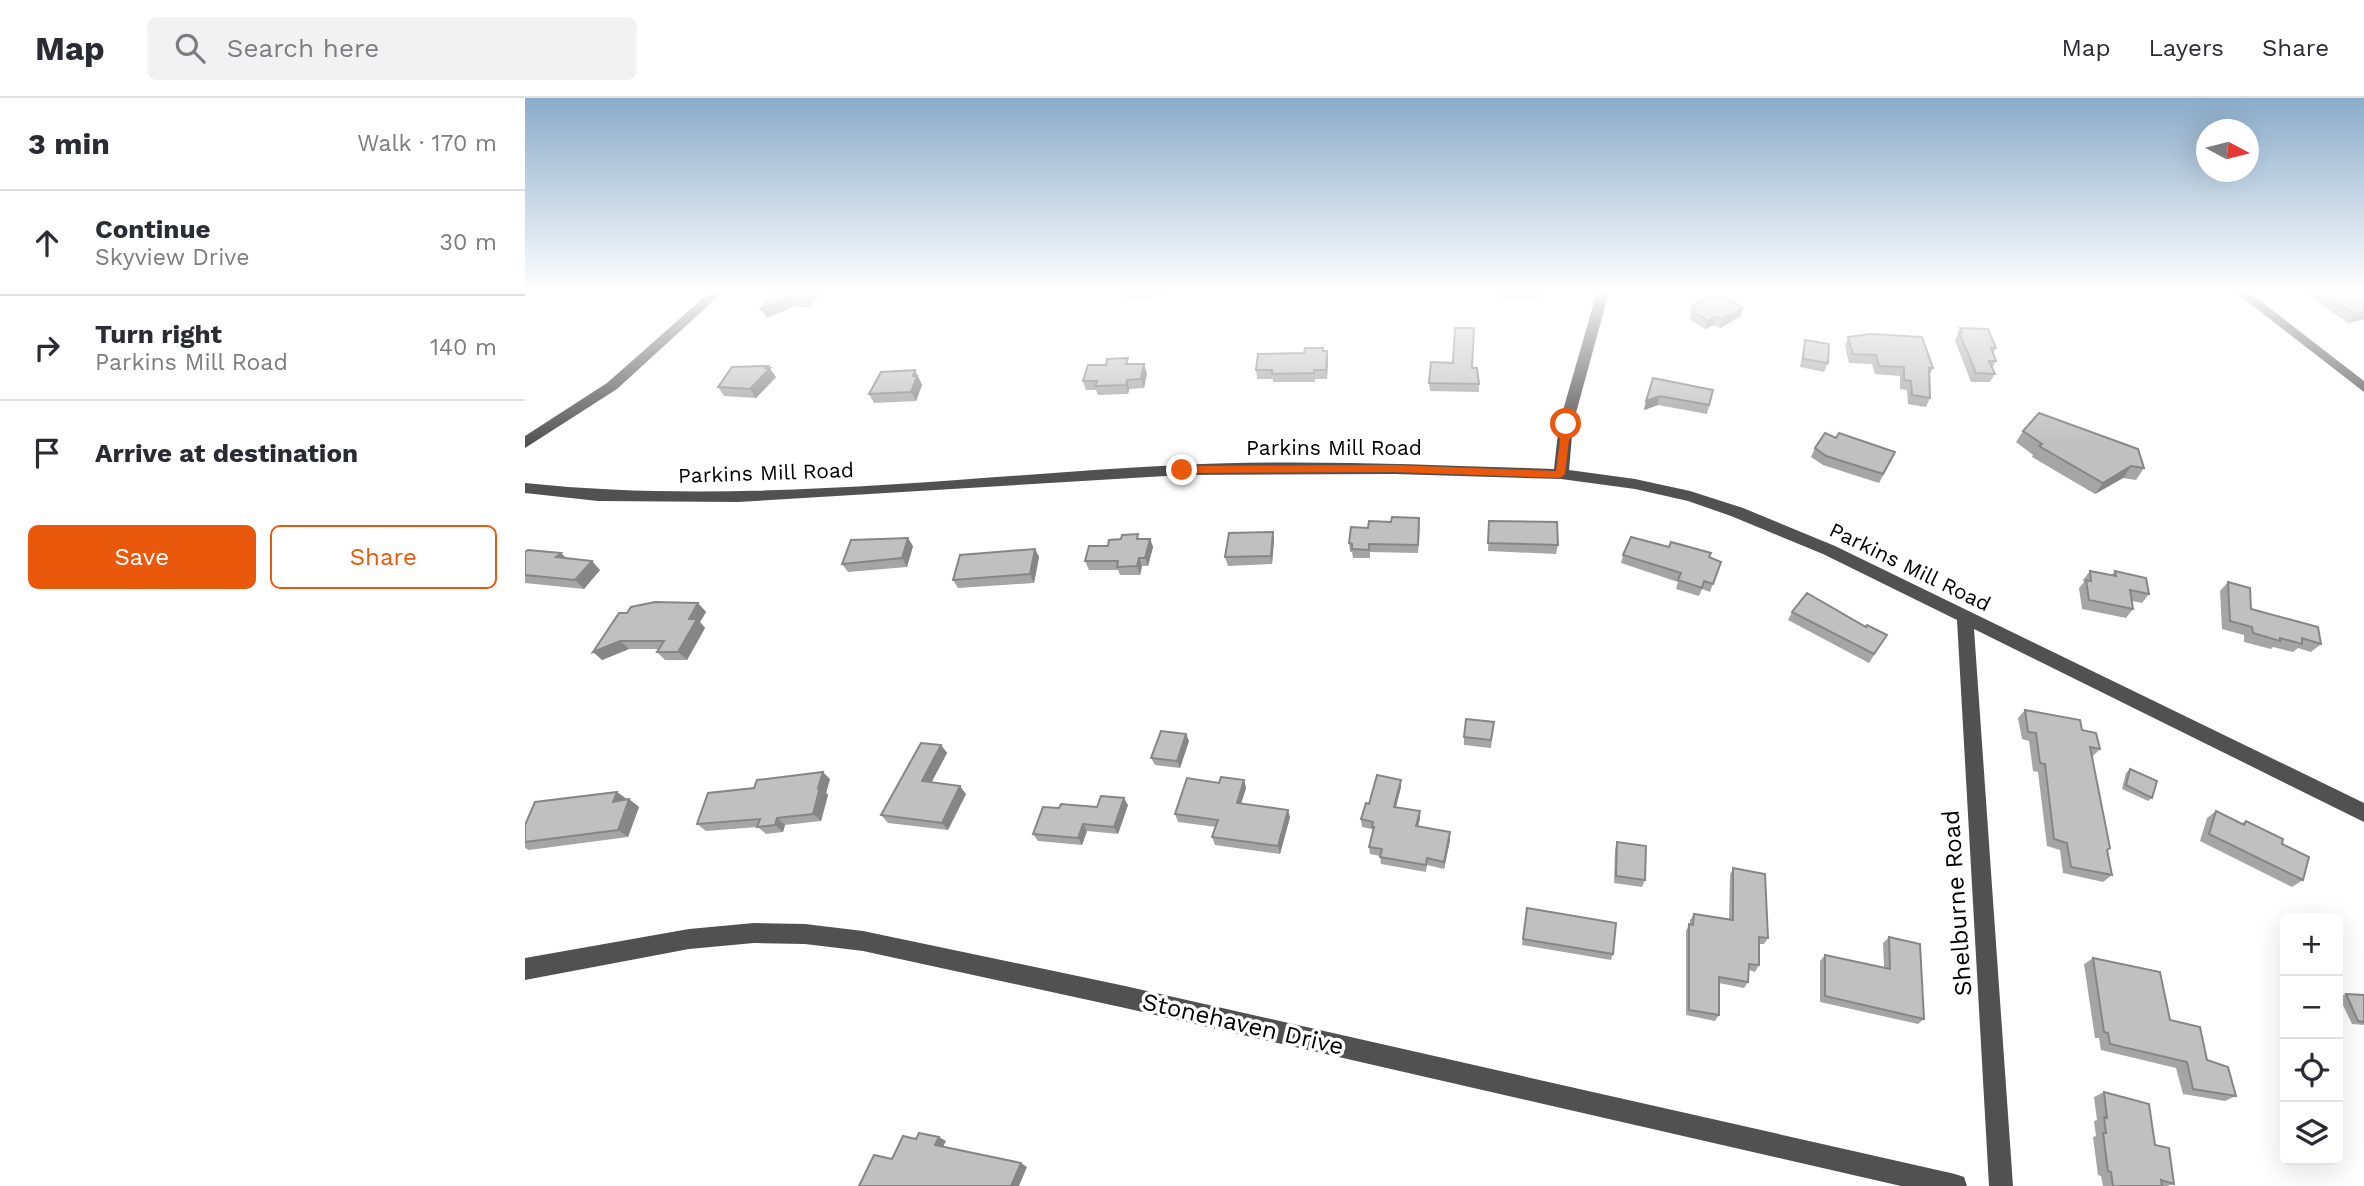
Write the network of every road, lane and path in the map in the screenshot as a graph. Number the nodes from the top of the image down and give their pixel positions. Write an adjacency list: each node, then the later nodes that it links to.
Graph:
1 (660, 343): 5 (street)
2 (1589, 343): 6 (street)
3 (2306, 343): 4 (street)
4 (2364, 388)
5 (525, 443)
6 (1560, 474): 7 (street, Parkins Mill Road); 8 (street, Parkins Mill Road)
7 (525, 488)
8 (1965, 617): 9 (street, Parkins Mill Road); 12 (street, Shelburne Road)
9 (2364, 813)
10 (525, 969): 11 (street, Stonehaven Drive)
11 (1955, 1186)
12 (2001, 1186)

